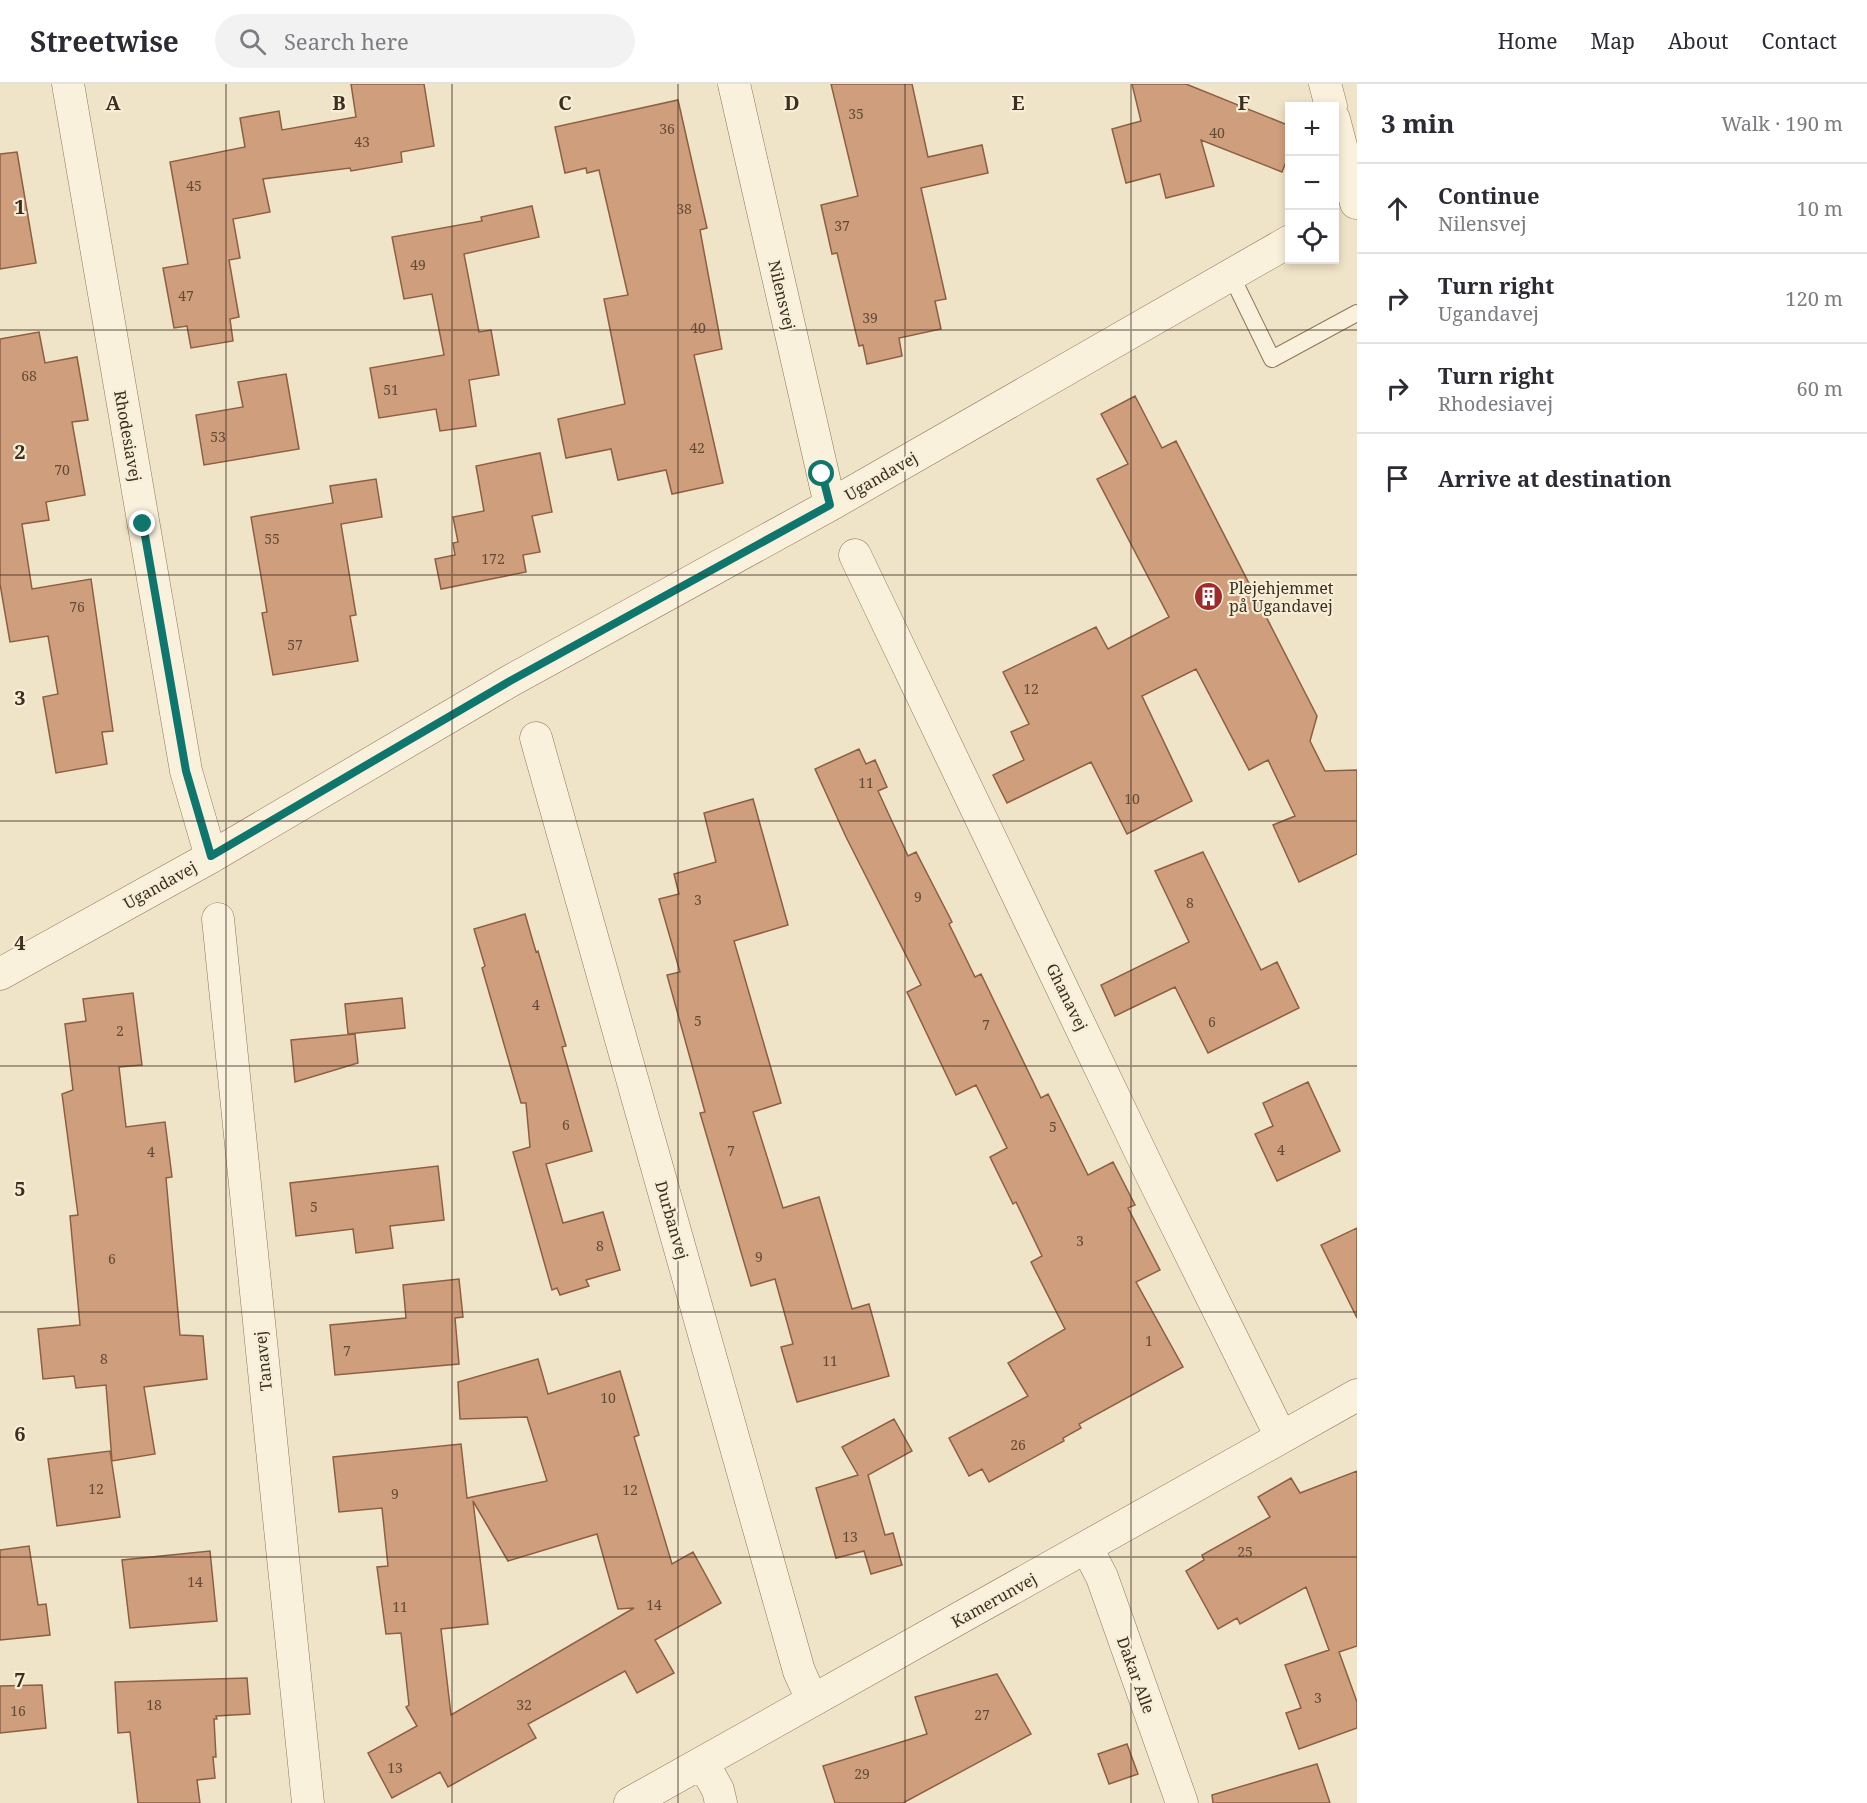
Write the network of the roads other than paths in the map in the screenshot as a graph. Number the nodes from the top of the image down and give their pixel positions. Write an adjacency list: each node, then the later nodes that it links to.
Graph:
1 (68, 84): 13 (street, Rhodesiavej)
2 (734, 84): 10 (street, Nilensvej)
3 (1325, 84): 4 (street)
4 (1330, 102)
5 (1339, 144): 6 (street)
6 (1349, 207)
7 (1285, 245): 8 (street, Ugandavej)
8 (1231, 275): 9 (lane); 10 (street, Ugandavej)
9 (1357, 313)
10 (830, 505): 13 (street, Ugandavej)
11 (855, 555): 17 (street, Ghanavej)
12 (536, 738): 19 (street, Durbanvej)
13 (211, 856): 15 (street, Ugandavej)
14 (218, 919): 21 (street, Tanavej)
15 (0, 974)
16 (1357, 1395): 17 (street, Kamerunvej)
17 (1281, 1437): 18 (street, Kamerunvej)
18 (1087, 1548): 19 (street, Kamerunvej); 24 (street, Dakar Alle)
19 (812, 1700): 20 (street, Kamerunvej)
20 (703, 1763): 22 (street, Kamerunvej); 23 (street)
21 (308, 1803)
22 (630, 1803)
23 (721, 1803)
24 (1182, 1803)

